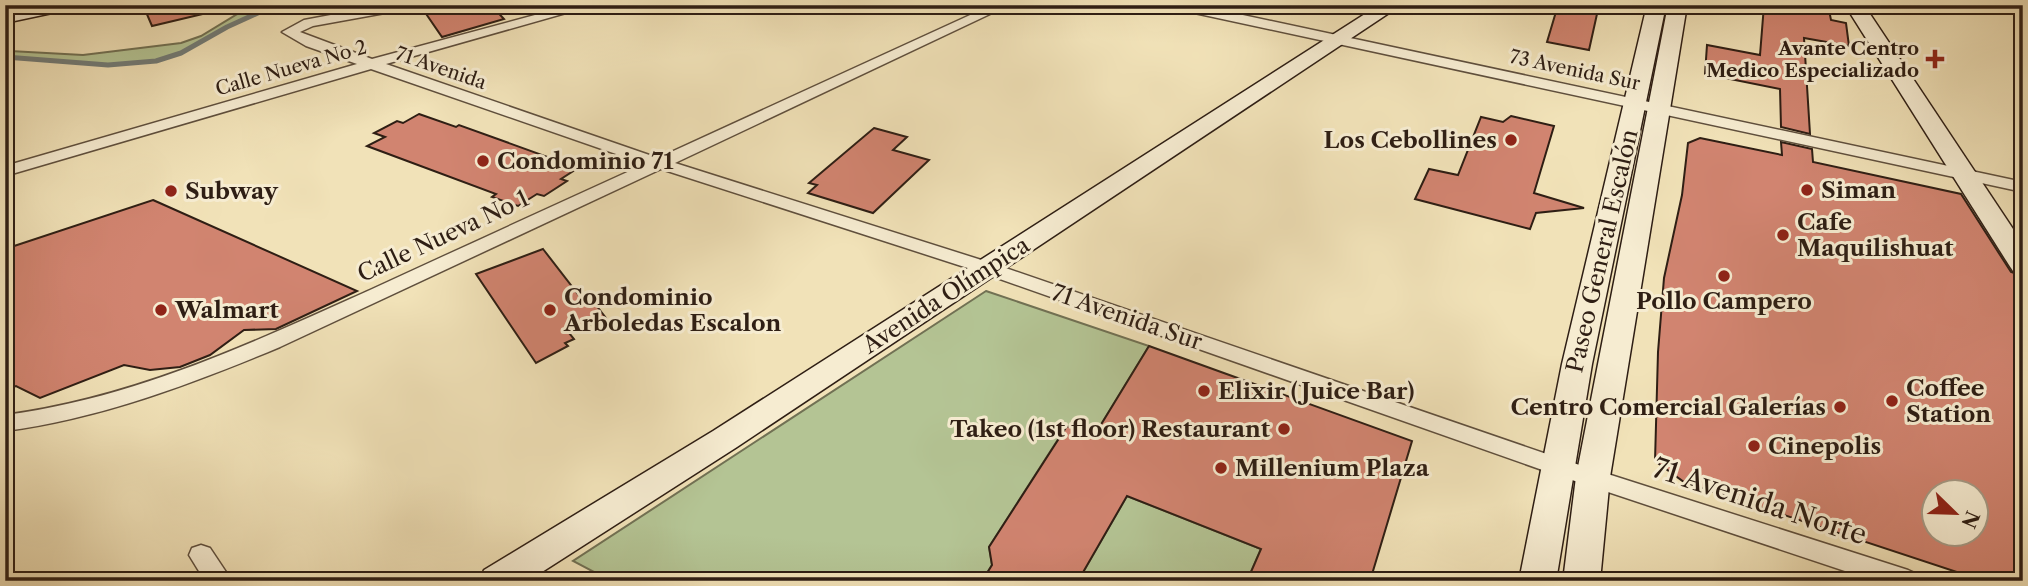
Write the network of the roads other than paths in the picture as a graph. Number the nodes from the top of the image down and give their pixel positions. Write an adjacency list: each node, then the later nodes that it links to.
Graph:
1 (64, 5): 10 (main road)
2 (407, 5): 12 (street, 71 Avenida)
3 (588, 5): 12 (street, Calle Nueva No 2)
4 (1003, 5): 14 (street, Calle Nueva No 1)
5 (1176, 5): 11 (street, 73 Avenida Sur)
6 (1392, 5): 11 (main road, Avenida Olímpica)
7 (1657, 5): 13 (main road, Paseo General Escalón)
8 (1678, 5): 13 (main road, Paseo General Escalón)
9 (1854, 5): 16 (main road)
10 (5, 17)
11 (1335, 40): 13 (street, 73 Avenida Sur); 19 (main road, Avenida Olímpica)
12 (371, 64): 14 (street, 71 Avenida); 15 (street, Calle Nueva No 2)
13 (1647, 107): 16 (street, 73 Avenida Sur); 21 (main road, Paseo General Escalón); 22 (main road, Paseo General Escalón)
14 (658, 163): 19 (street, 71 Avenida Sur); 20 (street, Calle Nueva No 1)
15 (5, 171)
16 (1965, 175): 17 (street, 73 Avenida Sur); 18 (main road)
17 (2023, 187)
18 (2023, 265)
19 (987, 268): 21 (street, 71 Avenida Sur); 25 (main road, Avenida Olímpica)
20 (5, 423)
21 (1556, 466): 22 (street, 71 Avenida Sur); 26 (main road, Paseo General Escalón)
22 (1593, 477): 27 (main road, Paseo General Escalón); 28 (street, 71 Avenida Norte)
23 (201, 555): 24 (street)
24 (219, 581)
25 (497, 581)
26 (1538, 581)
27 (1581, 581)
28 (1908, 581)

